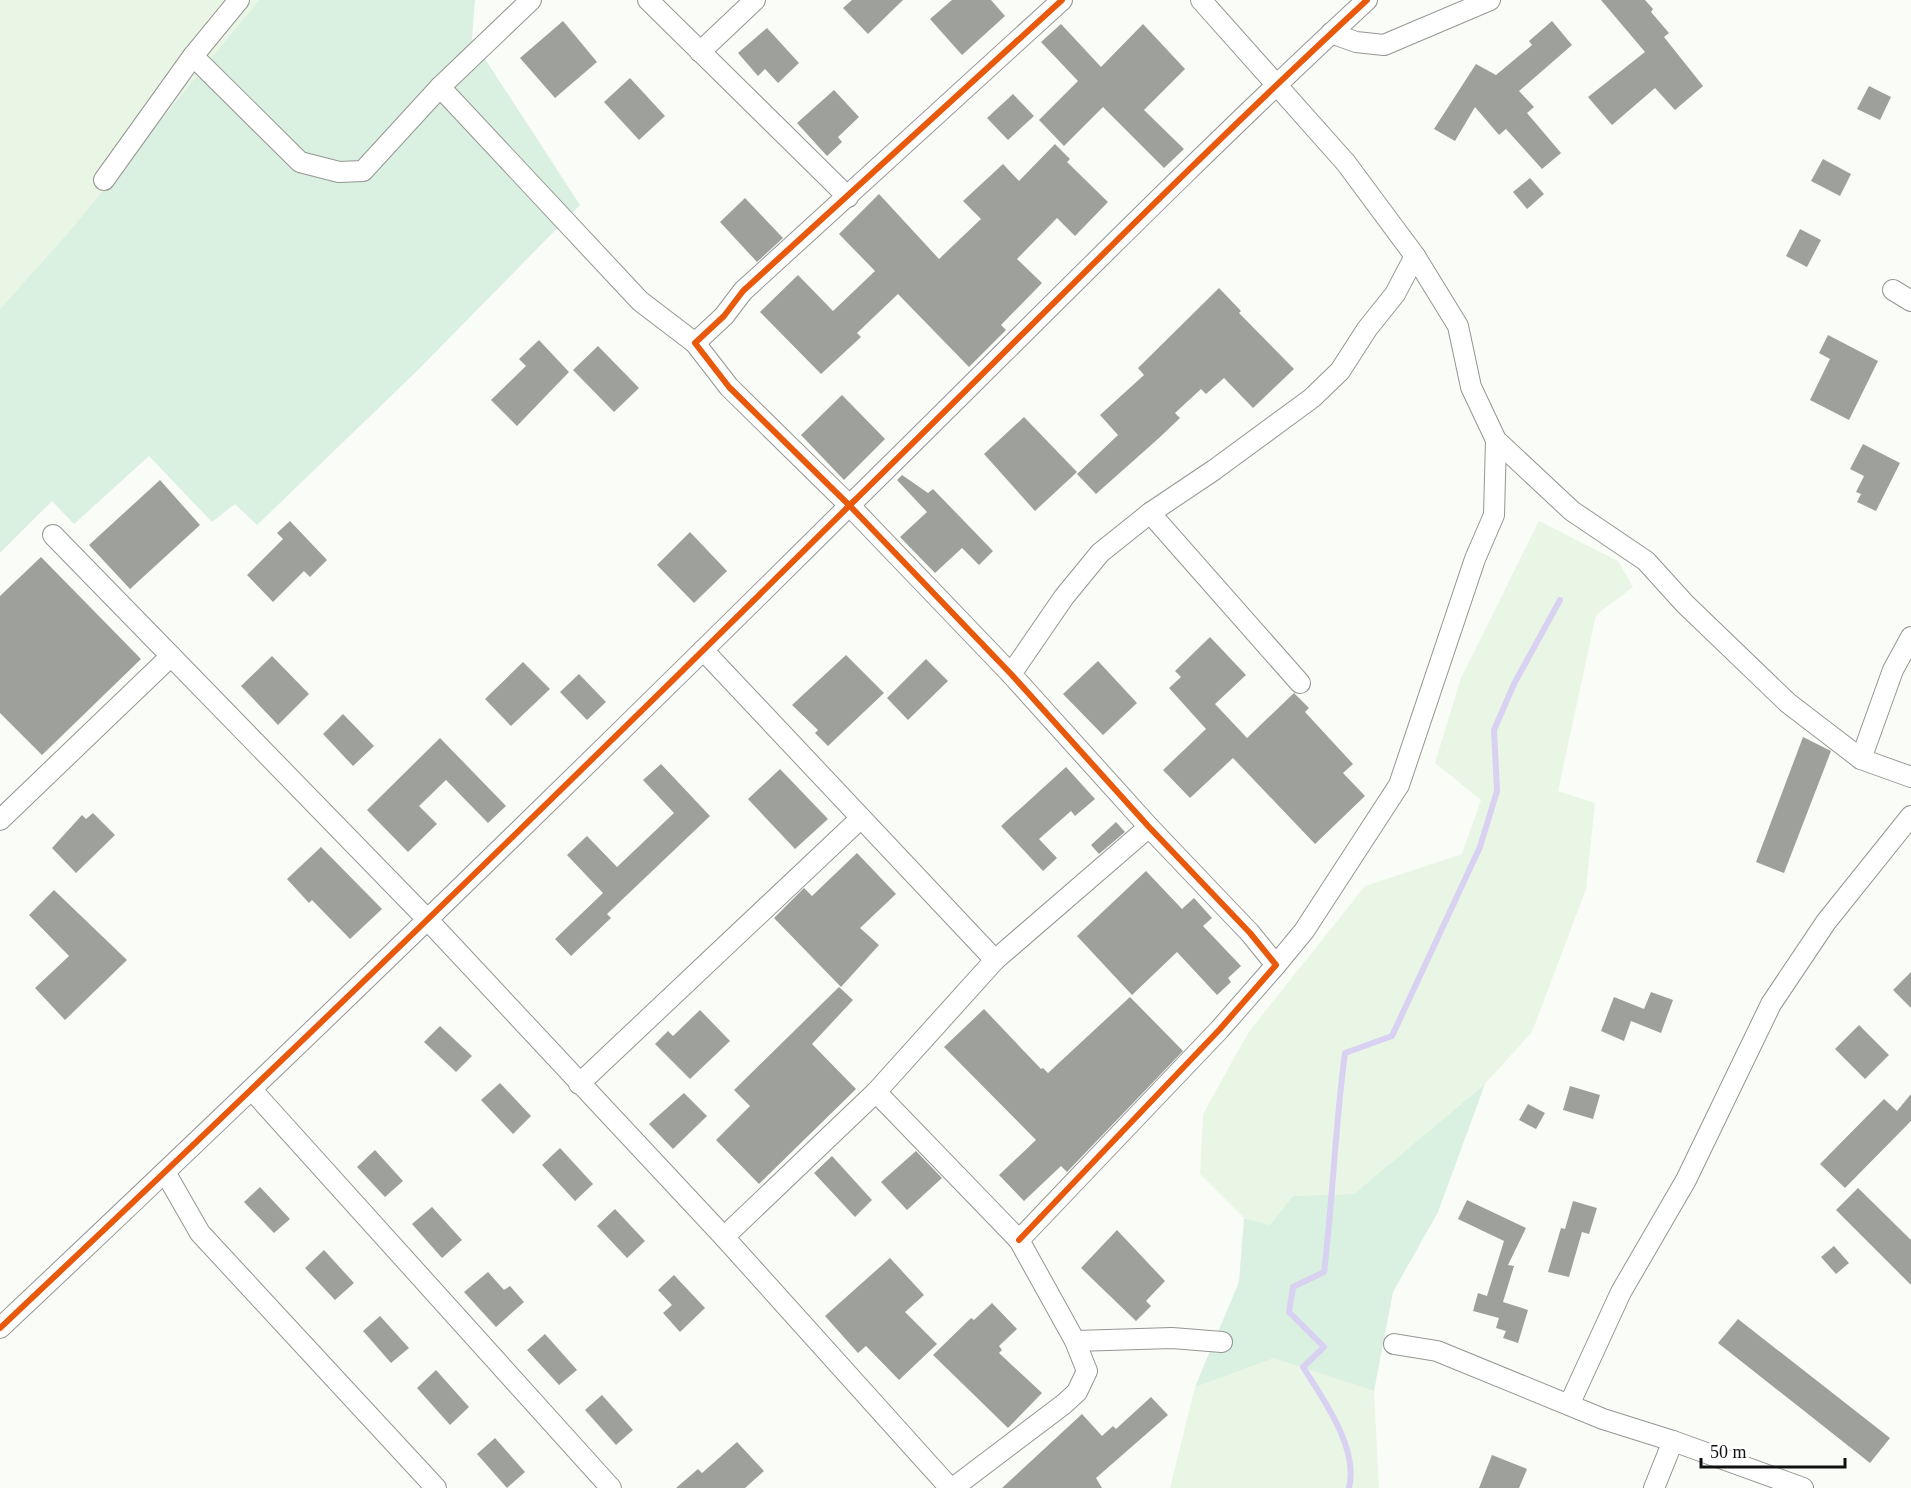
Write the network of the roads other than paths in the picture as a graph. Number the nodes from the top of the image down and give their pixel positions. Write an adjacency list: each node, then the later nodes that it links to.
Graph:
1 (239, 0): 11 (street)
2 (531, 0): 13 (street)
3 (648, 0): 10 (street)
4 (755, 0): 10 (street)
5 (1062, 0): 15 (street)
6 (1201, 0): 12 (street)
7 (1367, 0): 9 (street)
8 (1490, 0): 9 (street)
9 (1331, 33): 12 (street)
10 (700, 52): 15 (street)
11 (193, 56): 13 (street); 14 (street)
12 (1276, 84): 16 (street); 21 (street)
13 (440, 87): 19 (street)
14 (104, 180)
15 (848, 197): 19 (street)
16 (1415, 256): 20 (street); 22 (street)
17 (1893, 290): 18 (street)
18 (1911, 301)
19 (695, 343): 21 (street)
20 (1496, 440): 29 (street); 37 (street)
21 (850, 506): 25 (street); 27 (street)
22 (1150, 513): 27 (street); 28 (street)
23 (53, 535): 26 (street)
24 (1911, 638): 29 (street)
25 (703, 650): 32 (street); 35 (street)
26 (171, 656): 33 (street); 35 (street)
27 (1011, 674): 34 (street)
28 (1300, 682)
29 (1861, 759): 30 (street)
30 (1911, 777)
31 (1911, 816): 48 (street)
32 (861, 818): 36 (street); 38 (street)
33 (0, 820)
34 (1149, 827): 36 (street); 37 (street)
35 (426, 918): 38 (street); 39 (street)
36 (995, 960): 40 (street)
37 (1276, 965): 43 (street)
38 (579, 1084): 42 (street)
39 (252, 1090): 41 (street); 51 (street)
40 (876, 1092): 42 (street); 43 (street)
41 (165, 1172): 44 (street); 50 (street)
42 (724, 1237): 52 (street)
43 (1018, 1240): 45 (street)
44 (0, 1328)
45 (1075, 1341): 46 (street); 52 (street)
46 (1222, 1342)
47 (1394, 1344): 48 (street)
48 (1569, 1405): 49 (street)
49 (1674, 1441): 53 (street); 54 (street)
50 (436, 1488)
51 (611, 1488)
52 (952, 1488)
53 (1654, 1488)
54 (1803, 1488)

